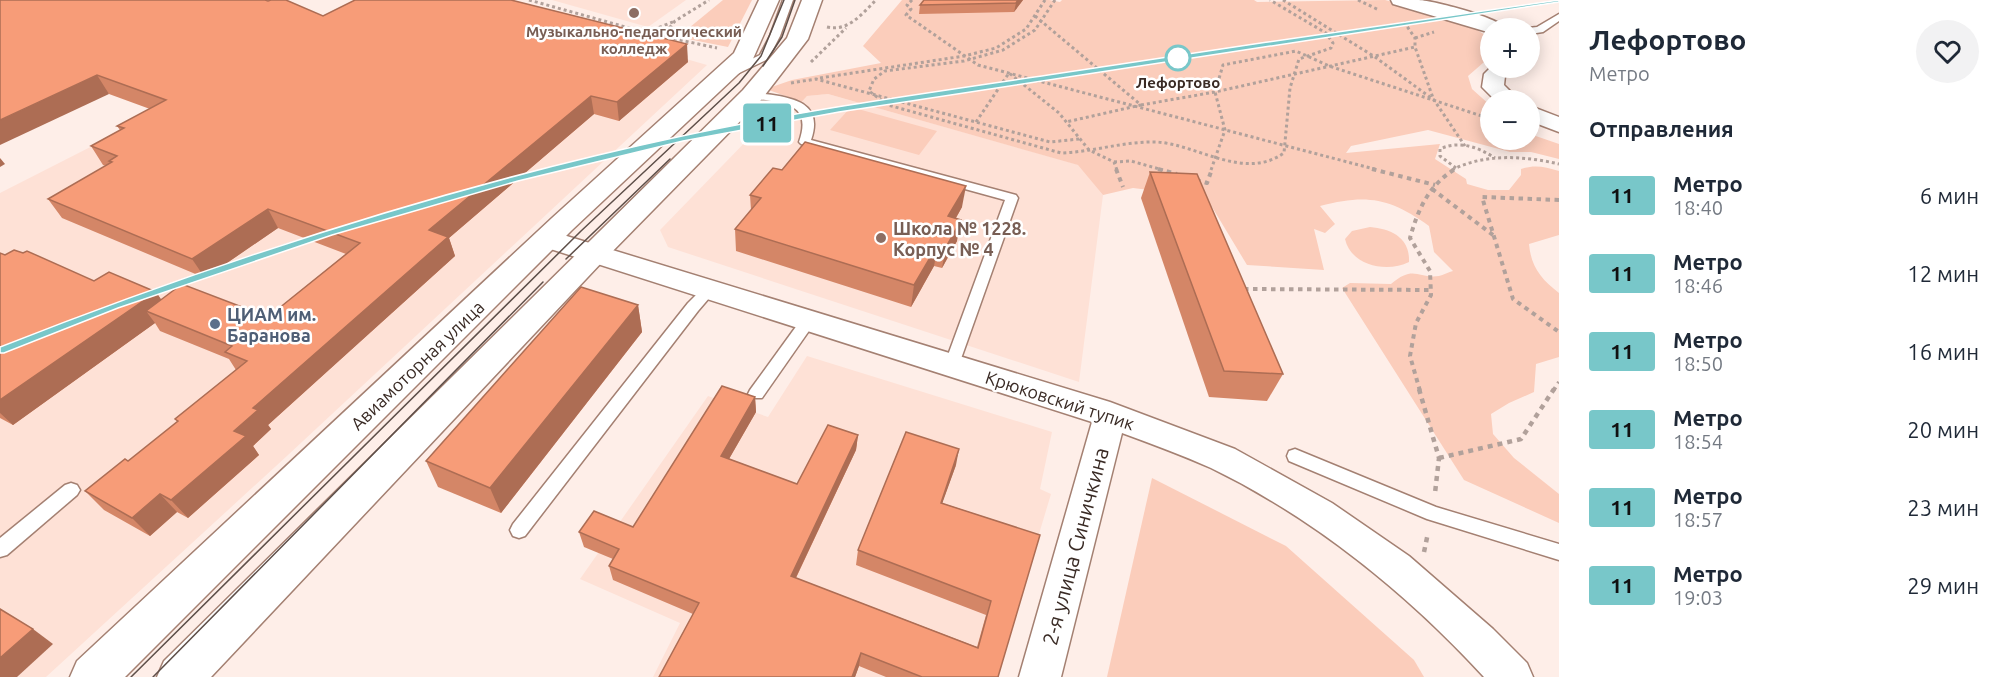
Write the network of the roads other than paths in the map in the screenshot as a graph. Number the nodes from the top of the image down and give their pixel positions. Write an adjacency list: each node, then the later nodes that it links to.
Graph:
1 (769, 0): 8 (main road)
2 (788, 0): 8 (lane)
3 (812, 0): 9 (main road)
4 (1393, 10): 6 (street)
5 (1559, 17): 7 (lane)
6 (1480, 23)
7 (1540, 30)
8 (729, 62): 12 (main road, Авиамоторная улица)
9 (752, 95): 13 (main road); 16 (lane)
10 (1540, 117): 11 (street)
11 (1559, 125)
12 (547, 239): 13 (street, Крюковский тупик); 24 (main road, Авиамоторная улица)
13 (592, 254): 14 (street, Крюковский тупик); 25 (main road)
14 (709, 290): 15 (street, Крюковский тупик); 21 (lane)
15 (808, 321): 16 (street, Крюковский тупик); 17 (lane)
16 (952, 366): 18 (street, Крюковский тупик)
17 (756, 394)
18 (1110, 415): 26 (street, 2-я улица Синичкина); 27 (street, Крюковский тупик)
19 (1295, 456): 23 (lane)
20 (71, 490): 22 (lane)
21 (519, 531)
22 (0, 549)
23 (1559, 552)
24 (93, 677)
25 (180, 677)
26 (1040, 677)
27 (1512, 677)

